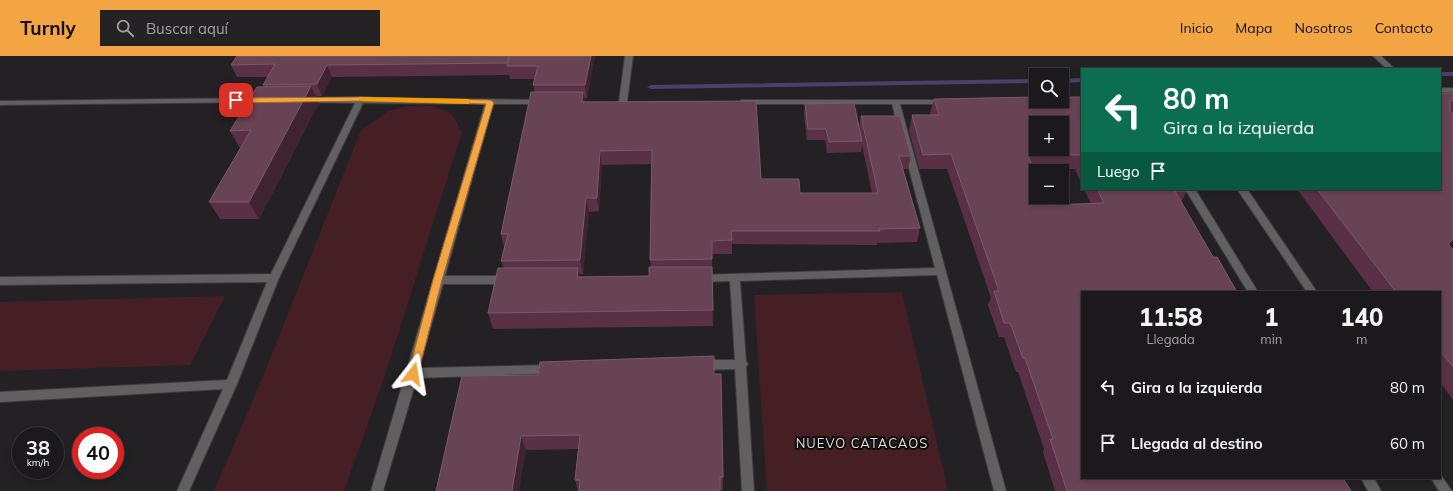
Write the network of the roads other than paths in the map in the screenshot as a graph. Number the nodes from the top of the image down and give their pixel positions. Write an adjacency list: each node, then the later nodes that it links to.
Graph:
1 (629, 56): 11 (street)
2 (1377, 56): 3 (street)
3 (1390, 68)
4 (1441, 90): 5 (street)
5 (1453, 90)
6 (362, 99): 8 (street); 9 (street); 19 (street)
7 (267, 100): 15 (street)
8 (299, 100)
9 (490, 102): 10 (street); 22 (street)
10 (552, 102)
11 (623, 102)
12 (732, 102): 13 (street)
13 (896, 102): 14 (street); 18 (street)
14 (958, 102)
15 (0, 104)
16 (1191, 190): 25 (street)
17 (1243, 190): 26 (street)
18 (942, 271): 21 (street); 38 (street)
19 (274, 278): 24 (street); 31 (street)
20 (688, 278): 21 (street)
21 (735, 278): 27 (street)
22 (437, 280): 23 (street); 30 (street)
23 (516, 280)
24 (0, 281)
25 (1252, 291)
26 (1311, 291)
27 (742, 364): 28 (street); 37 (street)
28 (695, 366)
29 (562, 369): 30 (street)
30 (413, 374): 36 (street)
31 (231, 384): 32 (street); 35 (street)
32 (0, 397)
33 (1368, 479): 39 (street)
34 (1438, 479): 40 (street)
35 (183, 491)
36 (376, 491)
37 (748, 491)
38 (1000, 491)
39 (1375, 491)
40 (1446, 491)

